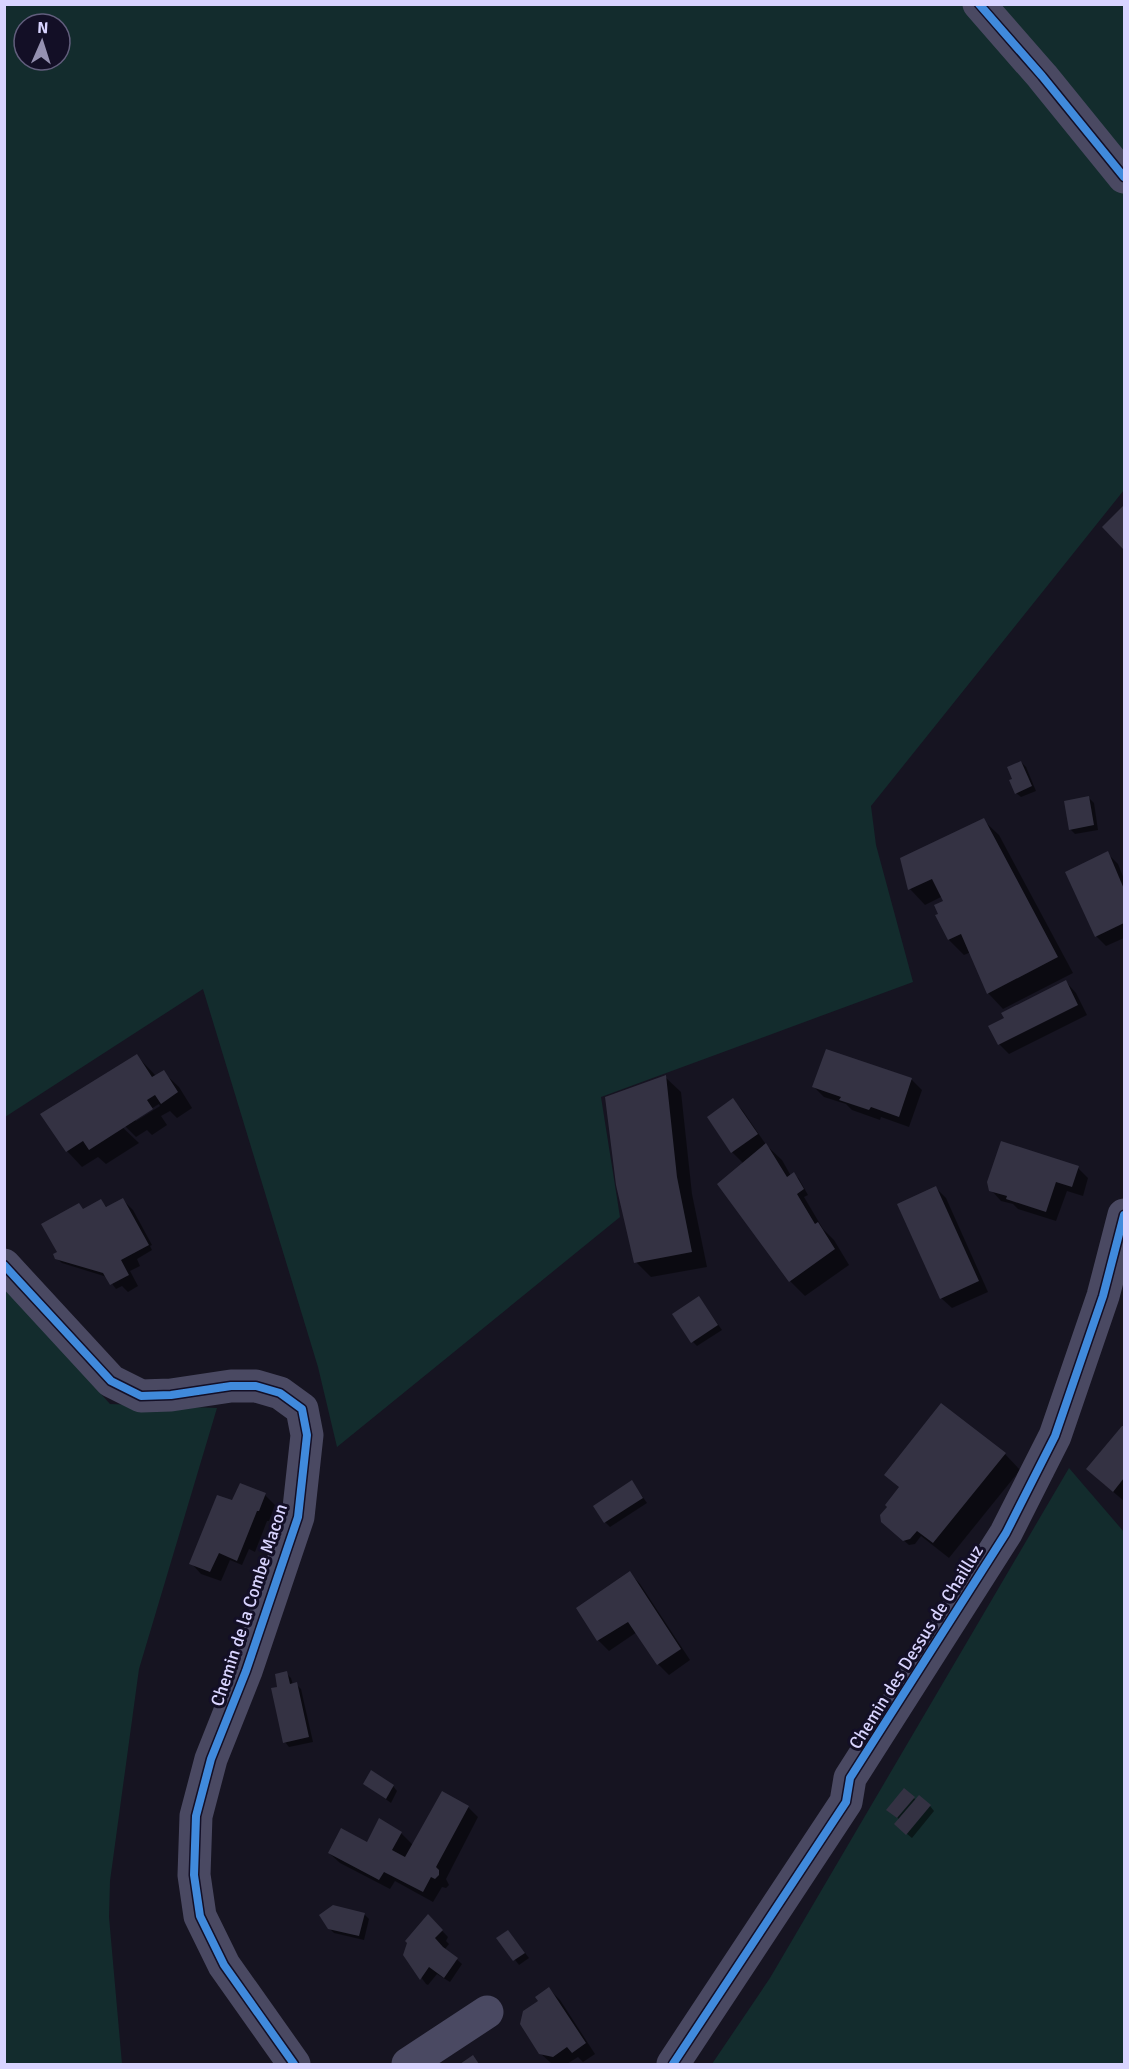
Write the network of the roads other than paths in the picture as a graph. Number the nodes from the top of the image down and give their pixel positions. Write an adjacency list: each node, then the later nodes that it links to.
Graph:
1 (979, 4): 2 (street)
2 (1125, 177)
3 (1125, 1215): 8 (street, Chemin des Dessus de Chailluz)
4 (4, 1265): 6 (street, Chemin de la Combe Macon)
5 (487, 2012): 7 (street)
6 (294, 2064)
7 (408, 2064)
8 (673, 2064)

